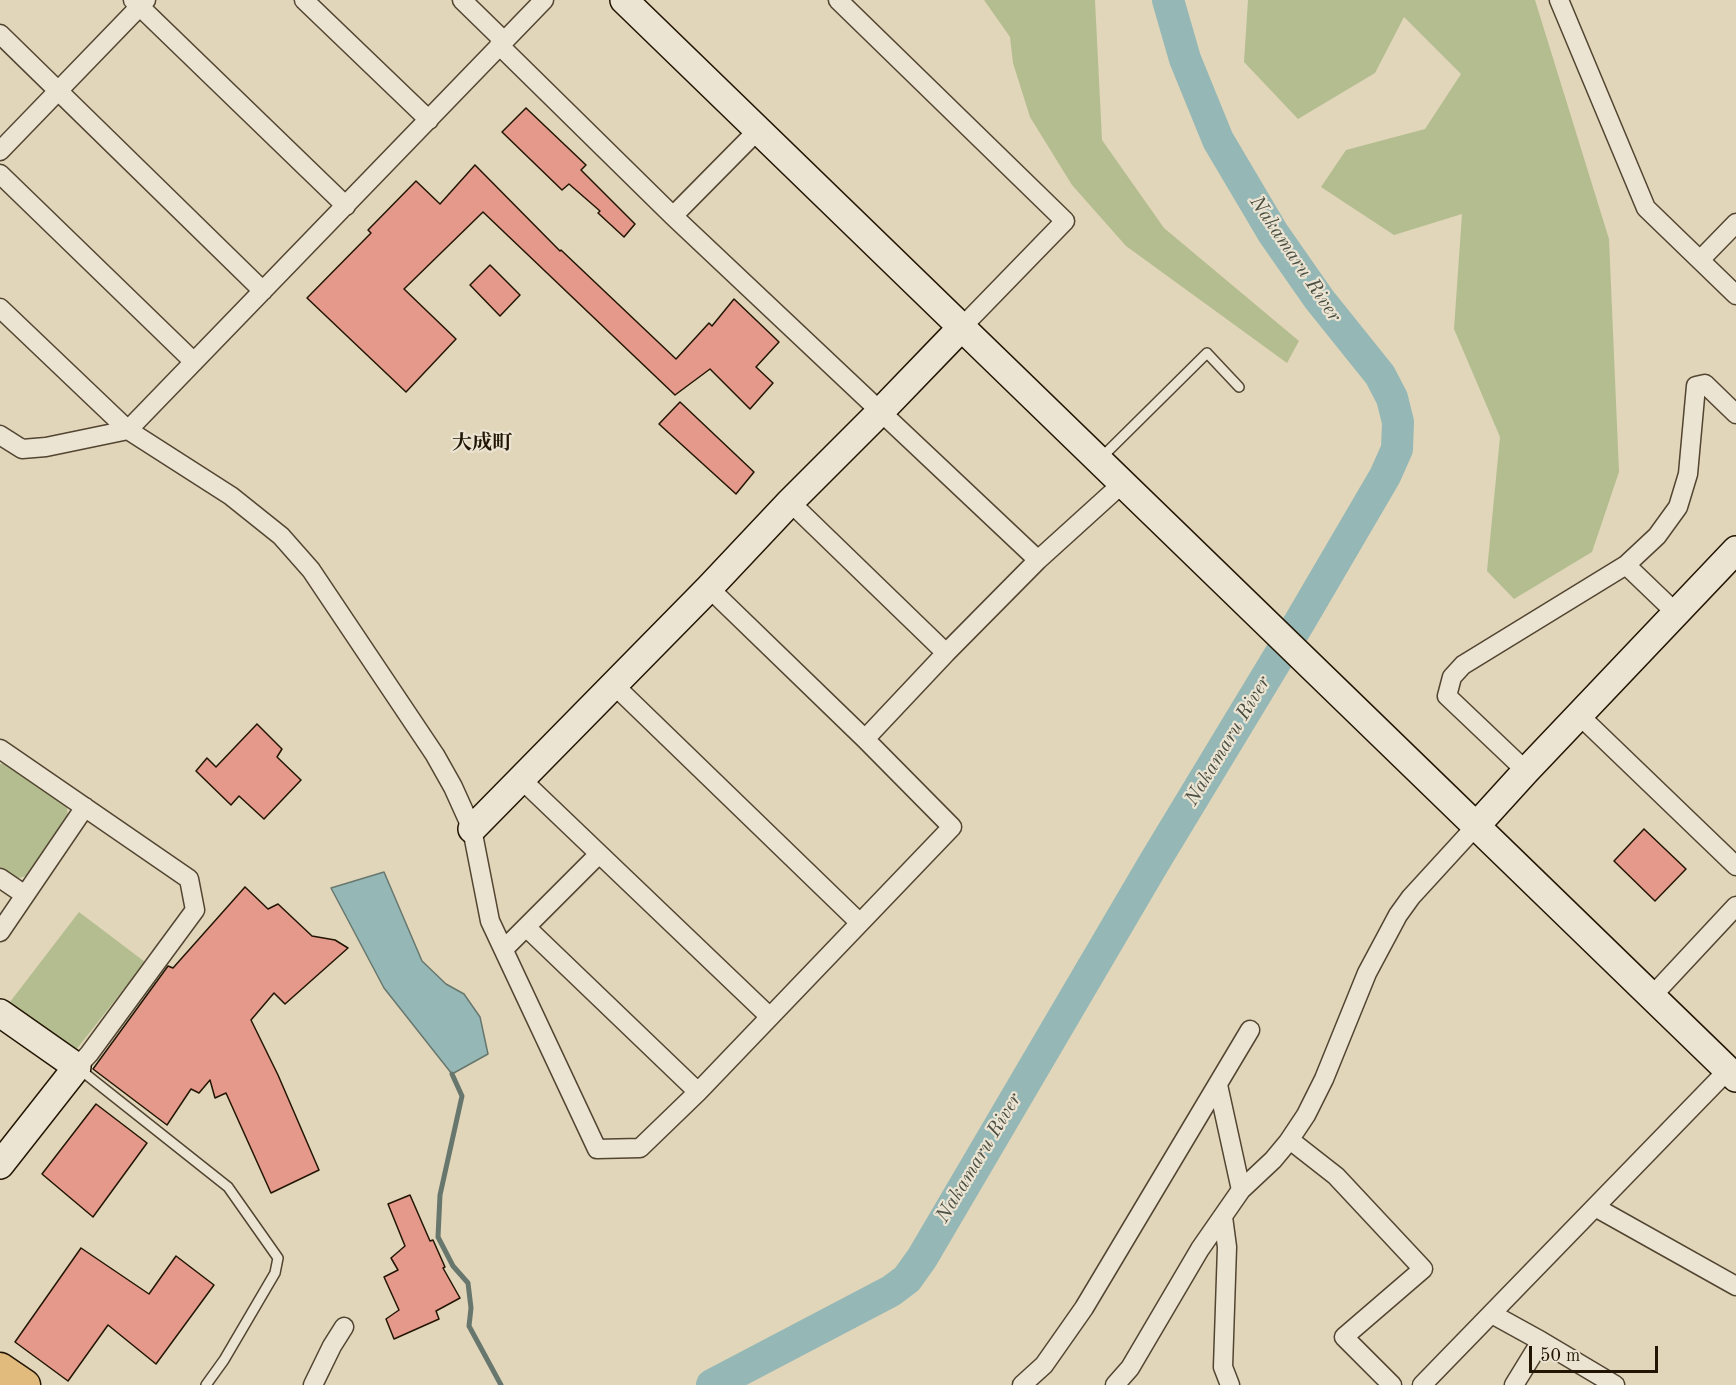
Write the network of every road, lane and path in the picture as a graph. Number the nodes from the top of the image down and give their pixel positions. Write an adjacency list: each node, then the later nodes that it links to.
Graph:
1 (304, 0): 11 (street)
2 (462, 0): 9 (street)
3 (544, 0): 9 (street)
4 (624, 0): 12 (street)
5 (838, 0): 22 (street)
6 (1559, 0): 18 (street)
7 (139, 2): 10 (street); 15 (street)
8 (0, 34): 10 (street)
9 (501, 43): 11 (street); 16 (street)
10 (58, 91): 13 (street); 19 (street)
11 (429, 120): 15 (street)
12 (758, 130): 16 (street); 22 (street)
13 (0, 152)
14 (0, 174): 23 (street)
15 (346, 206): 19 (street)
16 (673, 216): 25 (street)
17 (1736, 223): 18 (street)
18 (1700, 260): 20 (street)
19 (263, 291): 23 (street)
20 (1735, 292)
21 (0, 308): 27 (street)
22 (962, 327): 25 (street); 29 (street)
23 (194, 362): 27 (street)
24 (1239, 387): 29 (lane)
25 (881, 411): 31 (street); 33 (street)
26 (1736, 414): 34 (street)
27 (128, 430): 28 (street); 46 (street)
28 (0, 435)
29 (1099, 460): 30 (street)
30 (1123, 483): 33 (street); 45 (street)
31 (790, 502): 35 (street); 37 (street)
32 (1736, 550): 36 (street)
33 (1038, 560): 37 (street)
34 (1626, 565): 36 (street); 42 (street)
35 (709, 588): 38 (street); 40 (street)
36 (1676, 613): 39 (street)
37 (946, 653): 40 (street)
38 (614, 685): 43 (street); 52 (street)
39 (1579, 715): 42 (street); 48 (street)
40 (865, 739): 52 (street)
41 (0, 749): 44 (street)
42 (1526, 771): 45 (street)
43 (522, 780): 46 (street); 47 (street)
44 (85, 807): 50 (street); 60 (street)
45 (1476, 826): 56 (street); 64 (street)
46 (472, 829): 55 (street)
47 (599, 854): 53 (street); 58 (street)
48 (1736, 866)
49 (0, 878): 50 (street)
50 (25, 896): 54 (street)
51 (1736, 906): 56 (street)
52 (860, 923): 58 (street)
53 (526, 927): 55 (street); 63 (street)
54 (0, 932)
55 (504, 948): 63 (street)
56 (1652, 996): 61 (street)
57 (0, 1013): 60 (street)
58 (770, 1017): 63 (street)
59 (1250, 1030): 62 (street)
60 (76, 1066): 65 (street); 75 (lane)
61 (1732, 1074): 67 (street)
62 (1218, 1085): 66 (street); 77 (street)
63 (698, 1092)
64 (1290, 1140): 66 (street); 80 (street)
65 (0, 1165)
66 (1241, 1190): 68 (street)
67 (1595, 1207): 69 (street); 70 (street)
68 (1223, 1217): 78 (street); 79 (street)
69 (1736, 1286)
70 (1492, 1314): 72 (street); 81 (street)
71 (344, 1326): 76 (street)
72 (1541, 1341): 82 (street); 83 (street)
73 (0, 1368): 74 (main road)
74 (25, 1385)
75 (206, 1385)
76 (313, 1385)
77 (1022, 1385)
78 (1115, 1385)
79 (1230, 1385)
80 (1392, 1385)
81 (1422, 1385)
82 (1514, 1385)
83 (1615, 1385)

